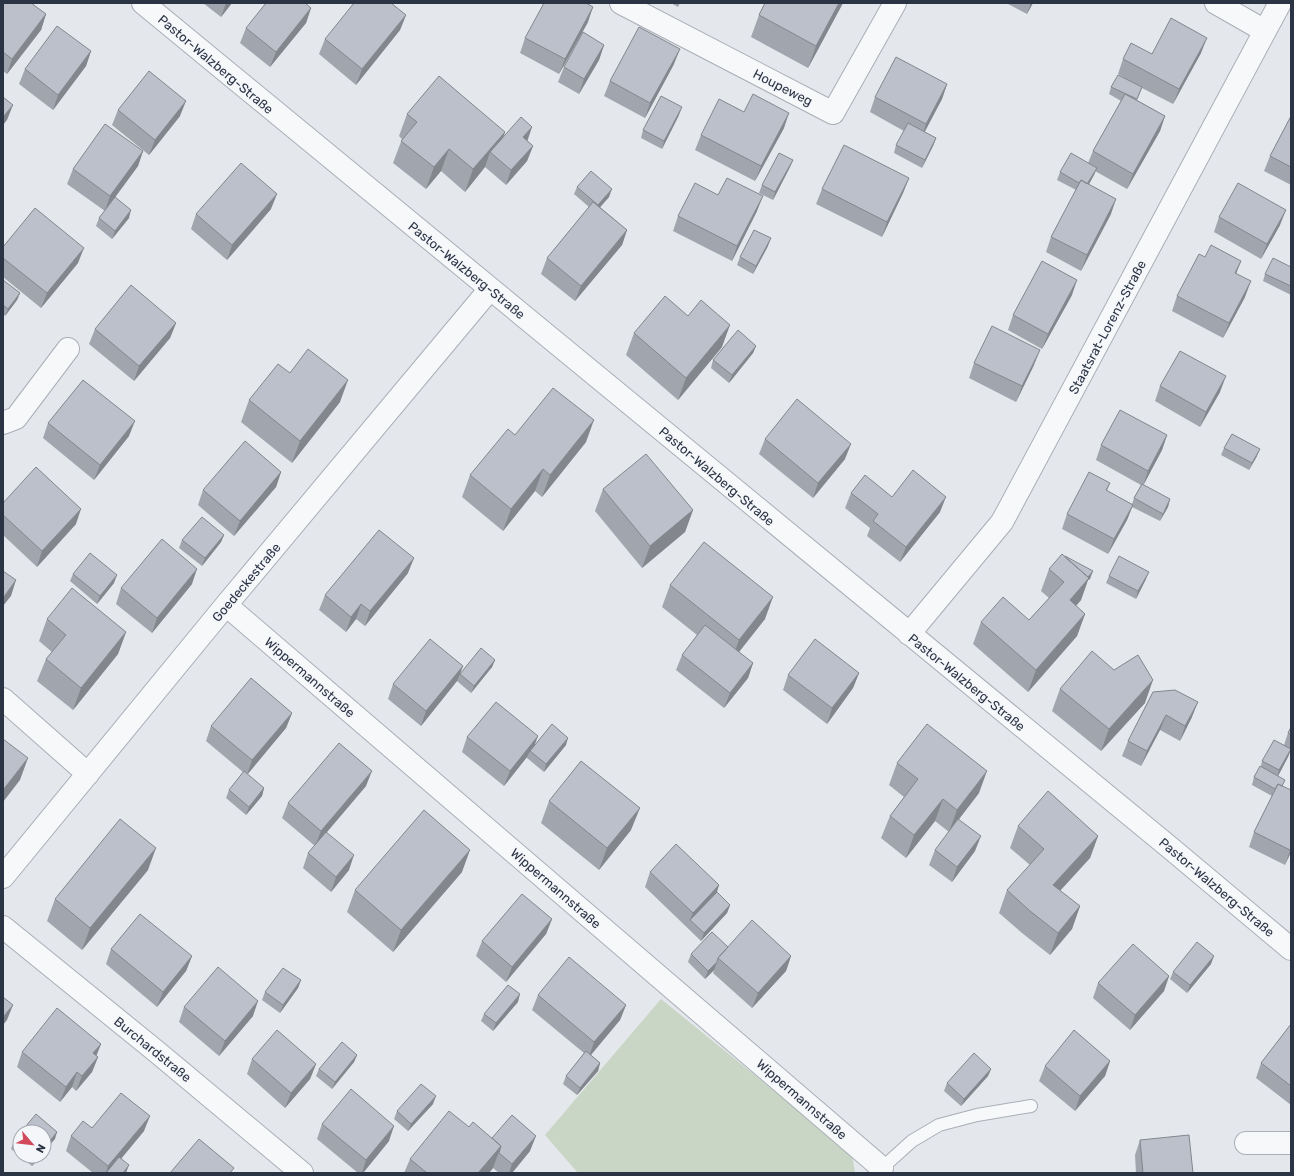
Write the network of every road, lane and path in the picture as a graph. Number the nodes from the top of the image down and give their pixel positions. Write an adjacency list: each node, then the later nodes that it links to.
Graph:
1 (142, 3): 7 (street, Pastor-Walzberg-Straße)
2 (621, 3): 3 (street, Houpeweg)
3 (895, 3)
4 (1216, 3): 6 (street)
5 (1280, 3): 6 (street, Staatsrat-Lorenz-Straße)
6 (1265, 31): 11 (street, Staatsrat-Lorenz-Straße)
7 (490, 289): 10 (street, Goedeckestraße); 11 (street, Pastor-Walzberg-Straße)
8 (68, 349): 9 (street)
9 (3, 423)
10 (226, 605): 13 (street, Goedeckestraße); 20 (street, Wippermannstraße)
11 (909, 634): 16 (street, Pastor-Walzberg-Straße)
12 (3, 699): 13 (street)
13 (88, 774): 14 (street, Goedeckestraße)
14 (3, 877)
15 (3, 927): 21 (street, Burchardstraße)
16 (1289, 944)
17 (1031, 1106): 20 (lane)
18 (1246, 1143): 19 (street)
19 (1291, 1143)
20 (881, 1170)
21 (302, 1173)

